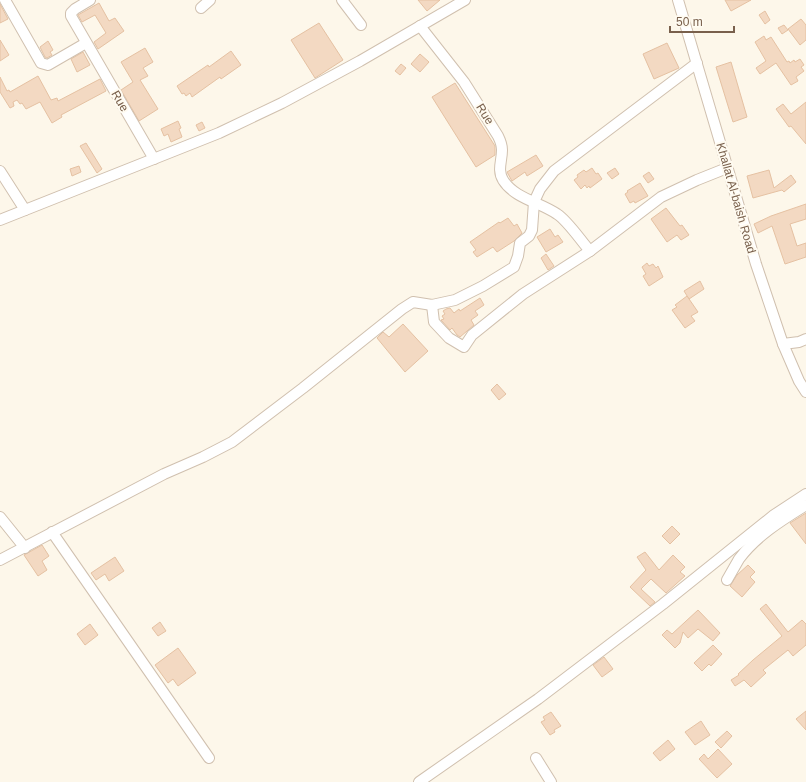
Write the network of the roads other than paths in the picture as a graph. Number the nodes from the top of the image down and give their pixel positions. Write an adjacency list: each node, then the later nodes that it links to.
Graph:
1 (5, 0): 10 (street)
2 (90, 0): 10 (street, Rue)
3 (210, 0): 7 (street)
4 (342, 0): 8 (street)
5 (465, 0): 9 (street)
6 (678, 0): 11 (street, Khallat Al-baish Road)
7 (201, 8)
8 (361, 25)
9 (420, 26): 12 (street); 15 (street, Rue)
10 (86, 43): 12 (street, Rue)
11 (697, 62): 13 (street, Khallat Al-baish Road); 15 (street)
12 (154, 159): 16 (street)
13 (727, 168): 18 (street); 21 (street, Khallat Al-baish Road)
14 (0, 172): 16 (street)
15 (534, 202): 18 (street, Rue); 19 (street)
16 (25, 210): 17 (street)
17 (0, 220)
18 (590, 251): 19 (street)
19 (432, 305): 26 (street)
20 (806, 339): 21 (street)
21 (783, 344): 22 (street, Khallat Al-baish Road)
22 (806, 392)
23 (806, 494): 32 (street)
24 (806, 504): 29 (street)
25 (0, 517): 27 (street)
26 (52, 532): 27 (street); 30 (street)
27 (25, 548): 28 (street)
28 (0, 560)
29 (726, 580)
30 (209, 758)
31 (536, 758): 33 (street)
32 (419, 782)
33 (551, 782)

